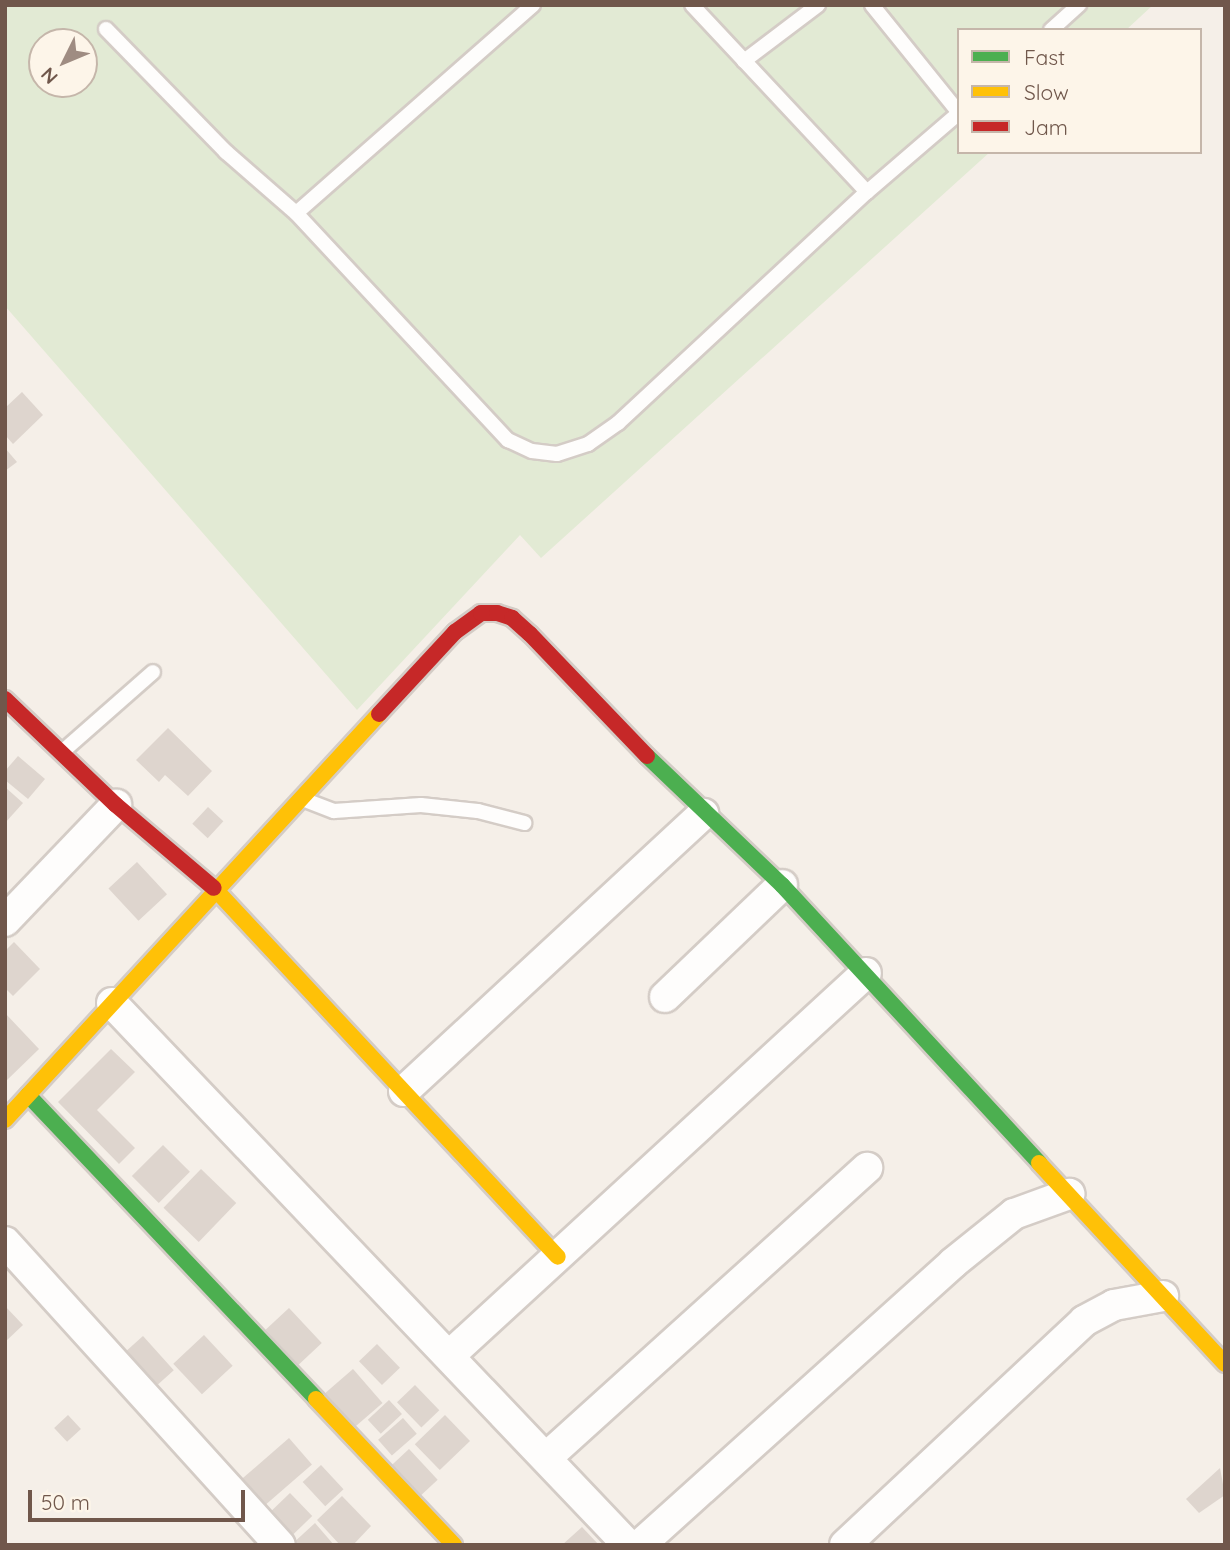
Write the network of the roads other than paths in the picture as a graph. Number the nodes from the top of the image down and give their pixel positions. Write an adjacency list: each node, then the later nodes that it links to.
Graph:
1 (533, 5): 12 (lane)
2 (692, 5): 8 (lane)
3 (818, 5): 8 (lane)
4 (872, 5): 9 (lane)
5 (1079, 5): 6 (lane)
6 (1053, 28)
7 (106, 29): 12 (lane)
8 (744, 61): 11 (lane)
9 (957, 111)
10 (957, 115): 11 (lane)
11 (867, 192): 12 (lane)
12 (296, 213)
13 (153, 673): 15 (lane)
14 (5, 699): 15 (street)
15 (62, 752): 17 (street)
16 (300, 797): 18 (street); 19 (lane); 21 (street)
17 (116, 804): 21 (street); 22 (street)
18 (703, 814): 20 (street); 26 (street)
19 (524, 823)
20 (782, 885): 23 (street); 24 (street)
21 (216, 890): 25 (street); 26 (street)
22 (5, 921)
23 (866, 973): 30 (street); 32 (street)
24 (665, 997)
25 (113, 1003): 27 (street); 34 (street)
26 (404, 1091): 32 (street)
27 (28, 1095): 28 (street); 38 (street)
28 (5, 1120)
29 (867, 1168): 36 (street)
30 (1069, 1194): 33 (street); 40 (street)
31 (5, 1242): 37 (street)
32 (558, 1257): 34 (street)
33 (1163, 1296): 35 (street); 41 (street)
34 (450, 1356): 36 (street)
35 (1225, 1364)
36 (547, 1458): 39 (street)
37 (280, 1545)
38 (454, 1545)
39 (628, 1545)
40 (640, 1545)
41 (845, 1545)

